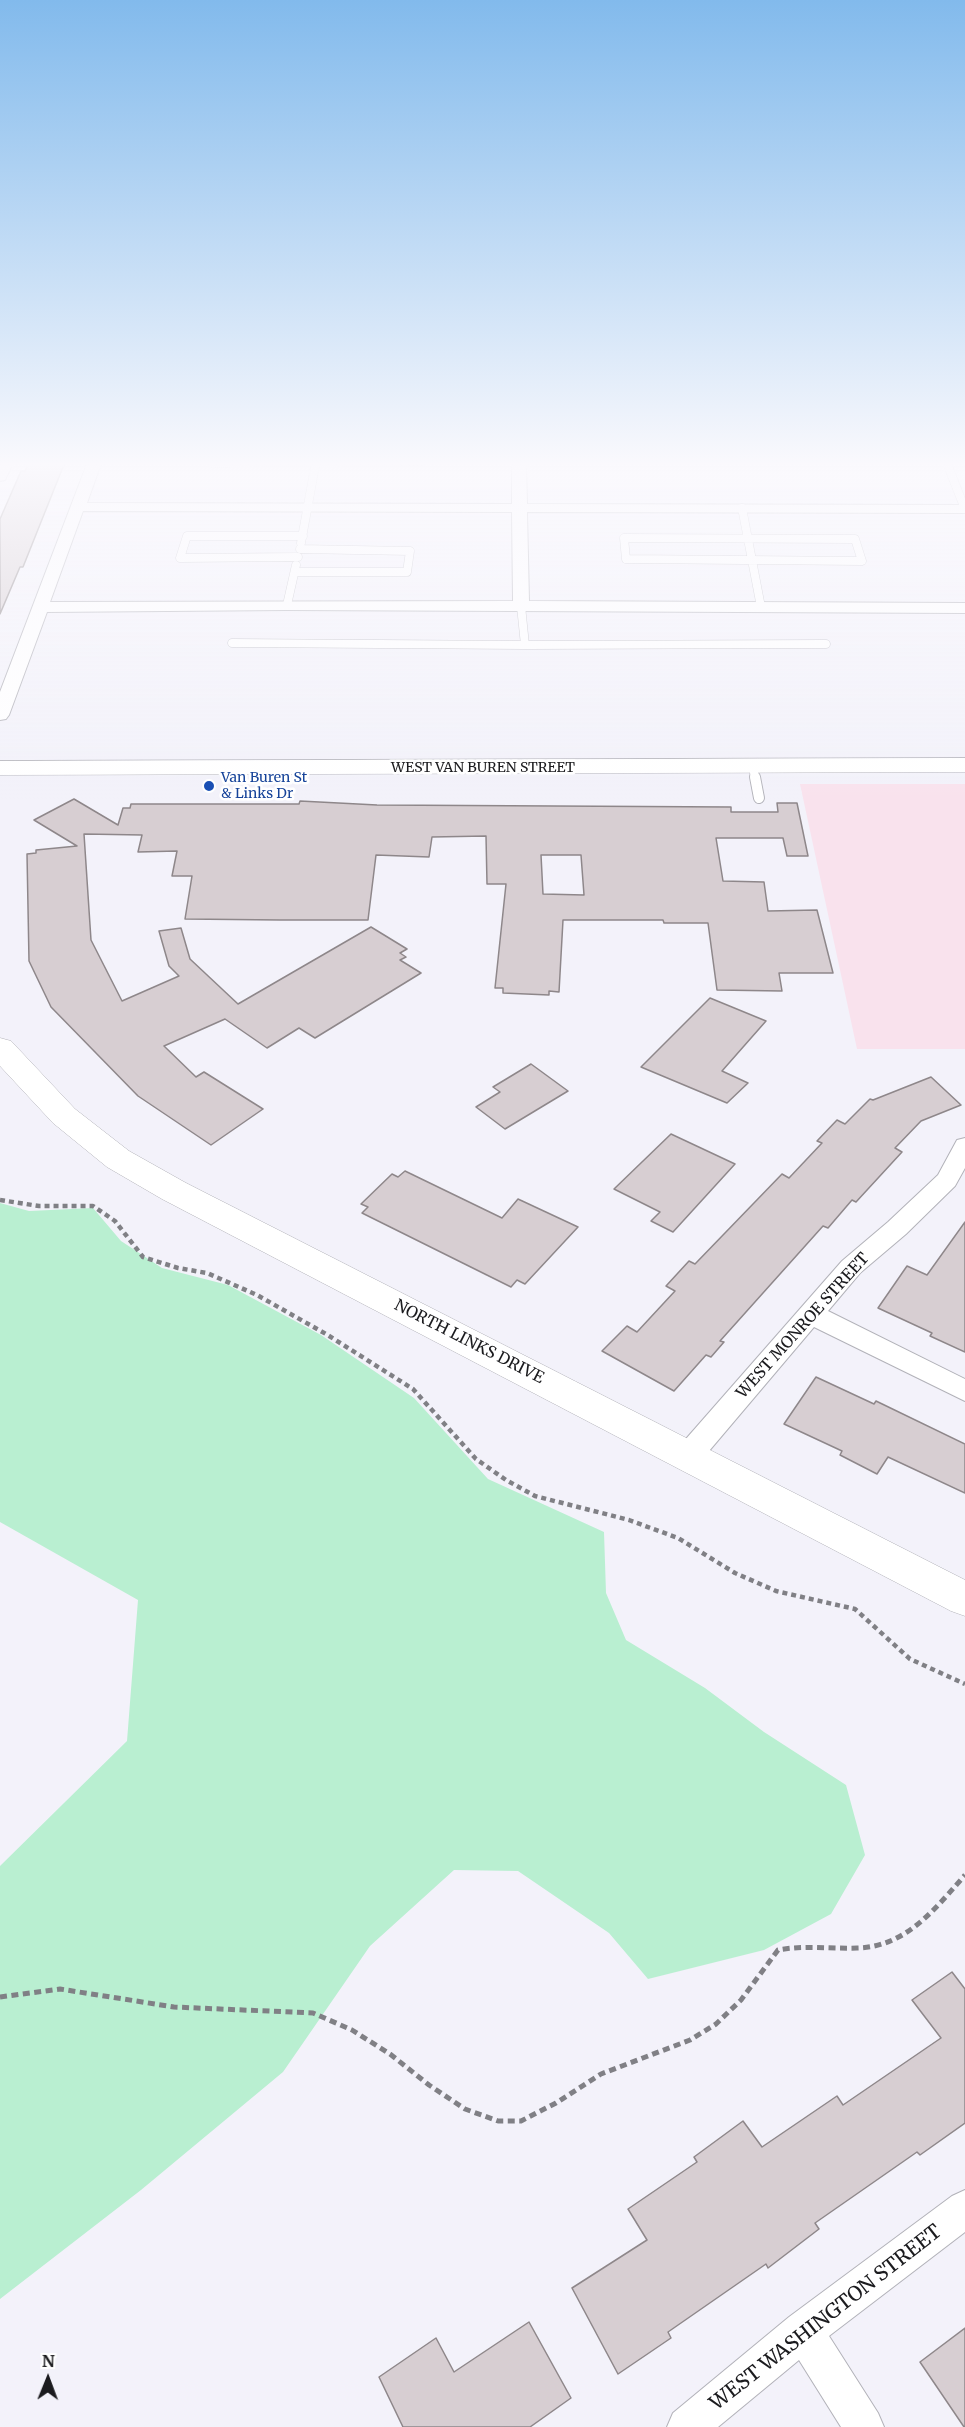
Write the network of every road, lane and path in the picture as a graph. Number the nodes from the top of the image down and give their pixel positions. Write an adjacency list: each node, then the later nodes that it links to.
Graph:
1 (52, 574): 7 (street)
2 (294, 574): 5 (lane)
3 (521, 574): 6 (street)
4 (754, 574): 8 (lane)
5 (287, 605): 6 (street); 7 (street)
6 (521, 606): 8 (street); 12 (lane)
7 (40, 607): 13 (street)
8 (761, 607): 9 (street)
9 (965, 608)
10 (232, 643): 12 (lane)
11 (826, 644): 12 (lane)
12 (525, 645)
13 (0, 715)
14 (965, 765): 15 (main road, WEST VAN BUREN STREET)
15 (753, 766): 16 (main road, WEST VAN BUREN STREET); 17 (lane)
16 (0, 768)
17 (759, 798)
18 (0, 1048): 23 (main road, NORTH LINKS DRIVE)
19 (965, 1146): 21 (street, WEST MONROE STREET)
20 (0, 1200): 25 (path)
21 (809, 1314): 22 (street); 23 (street, WEST MONROE STREET)
22 (965, 1391)
23 (688, 1456): 24 (main road, NORTH LINKS DRIVE)
24 (965, 1599)
25 (965, 1684)
26 (965, 1875): 27 (path)
27 (0, 1997)
28 (965, 2209): 29 (street, WEST WASHINGTON STREET)
29 (803, 2331): 30 (street, WEST WASHINGTON STREET); 31 (street)
30 (687, 2427)
31 (864, 2427)

